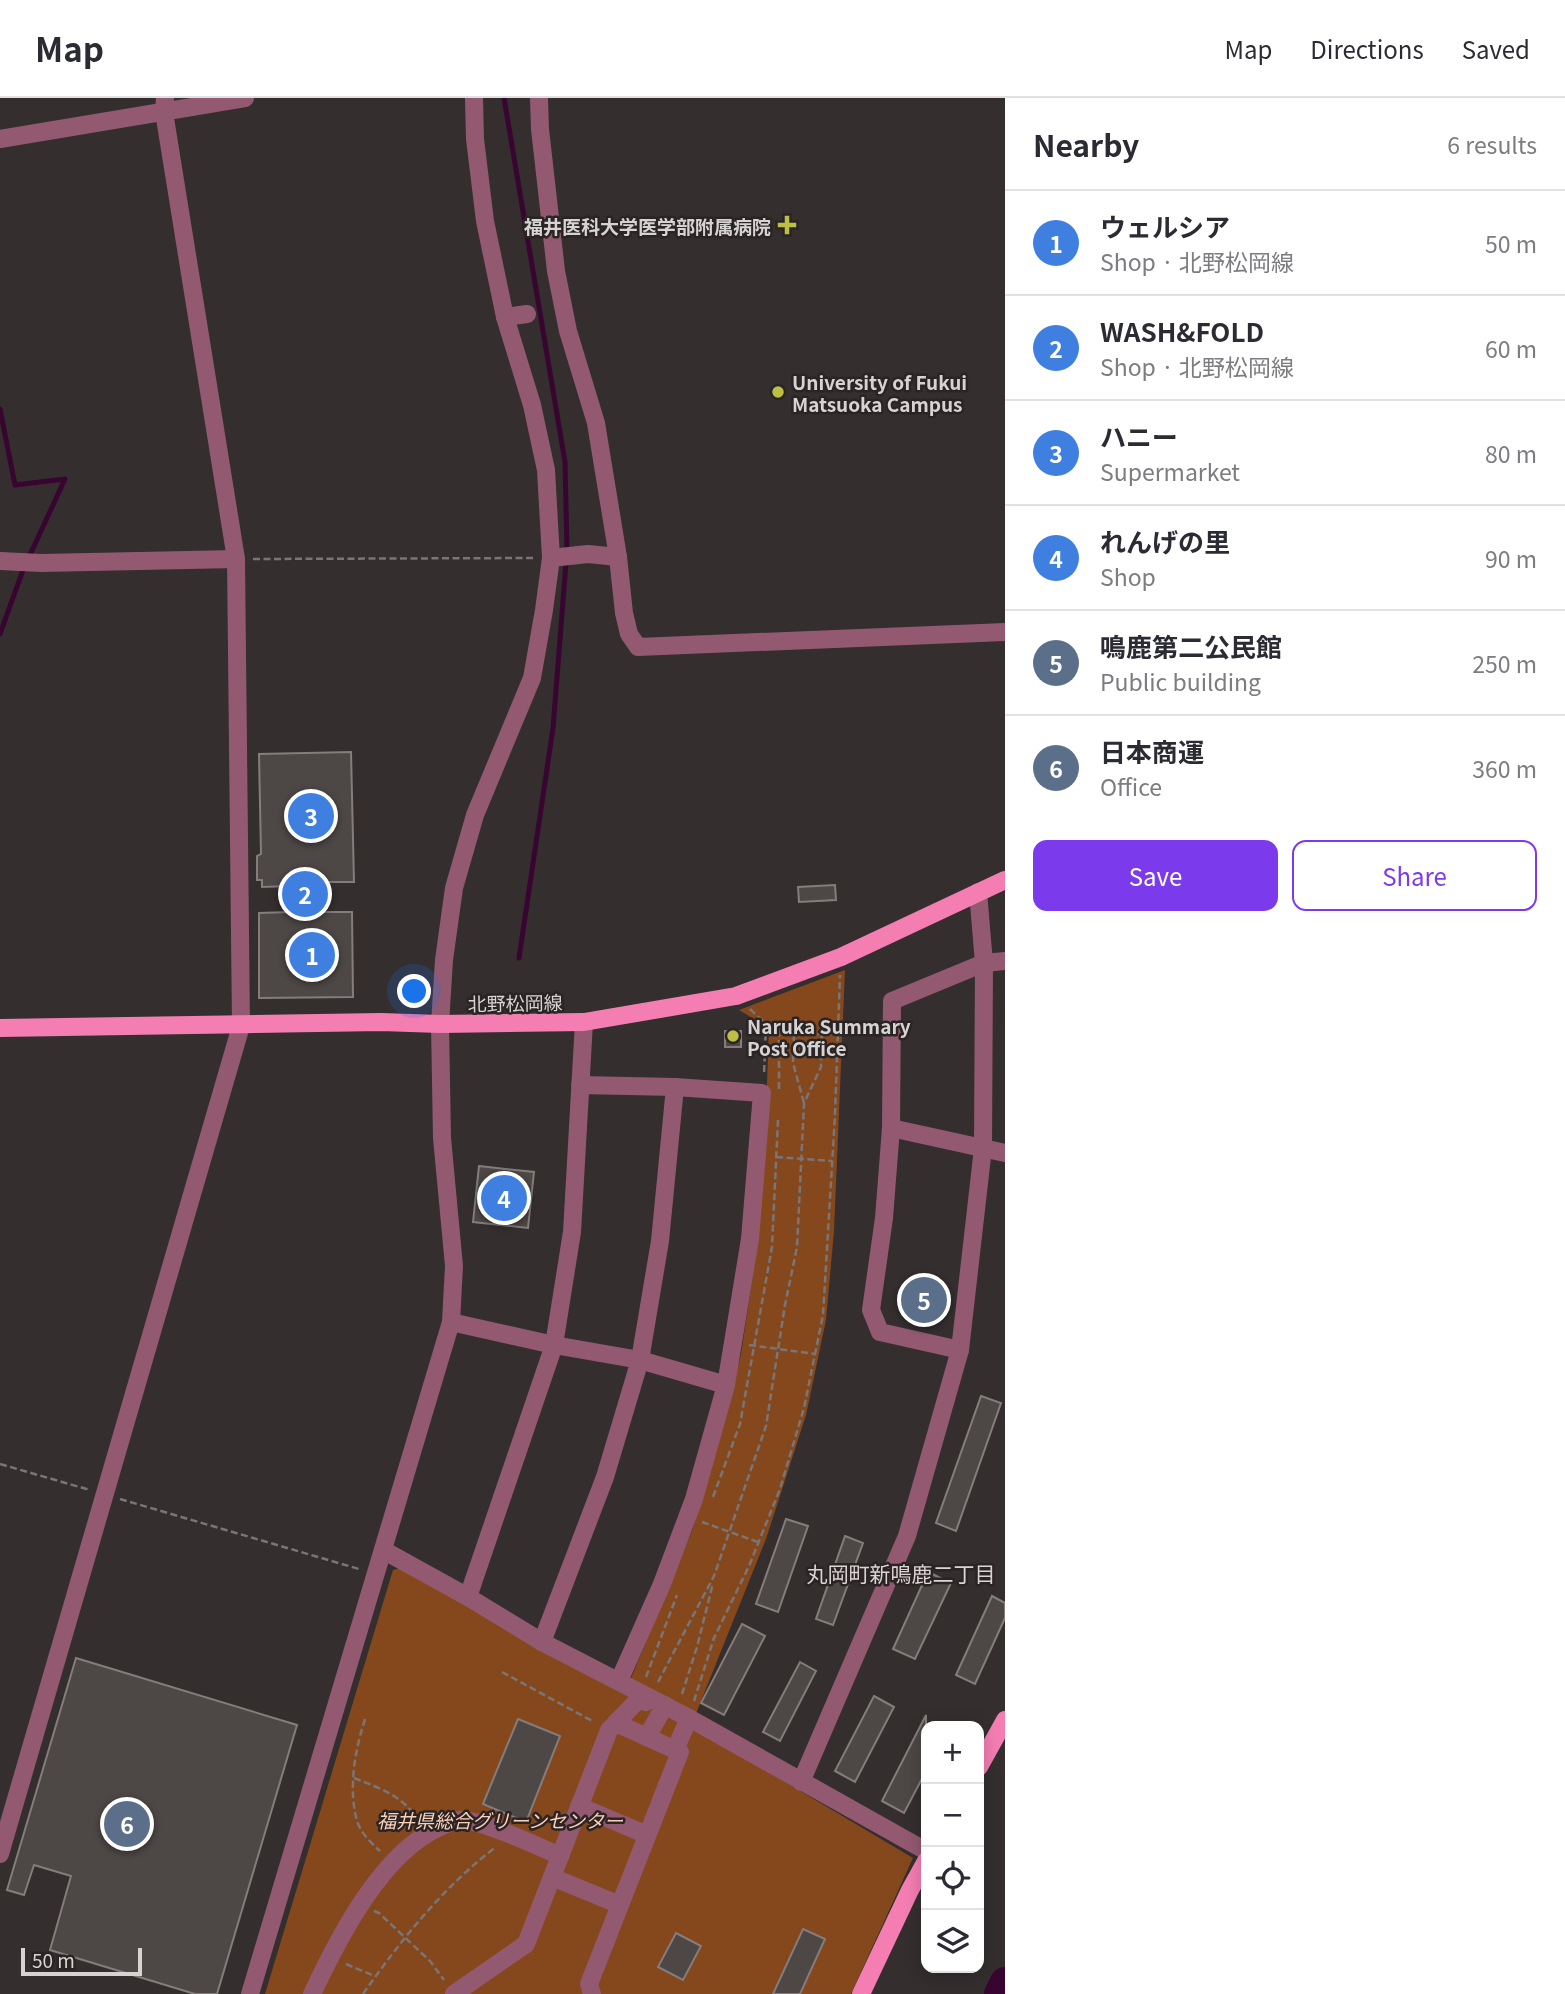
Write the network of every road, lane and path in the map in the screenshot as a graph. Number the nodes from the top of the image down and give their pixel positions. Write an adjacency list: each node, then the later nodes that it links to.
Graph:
1 (246, 98): 4 (street)
2 (474, 98): 7 (street)
3 (539, 98): 8 (street)
4 (164, 105): 5 (street); 10 (street)
5 (0, 139)
6 (527, 314): 7 (street)
7 (505, 317): 9 (street)
8 (618, 557): 9 (street); 12 (street)
9 (551, 558): 10 (path); 20 (street)
10 (236, 559): 11 (street); 22 (street)
11 (0, 561)
12 (1005, 632)
13 (1005, 880): 14 (main road, 北野松岡線)
14 (978, 892): 15 (main road, 北野松岡線); 17 (street)
15 (841, 957): 18 (main road, 北野松岡線); 24 (path)
16 (1005, 961): 17 (street)
17 (984, 962): 31 (street); 32 (street)
18 (736, 996): 19 (main road, 北野松岡線); 21 (path)
19 (584, 1022): 20 (main road, 北野松岡線); 27 (street)
20 (440, 1024): 22 (main road, 北野松岡線); 37 (street)
21 (766, 1024): 25 (path); 29 (path)
22 (241, 1026): 23 (main road, 北野松岡線); 46 (street)
23 (0, 1028)
24 (838, 1032): 26 (path); 36 (path)
25 (793, 1033): 26 (path); 30 (path)
26 (822, 1034): 30 (path)
27 (580, 1085): 28 (street); 39 (street)
28 (675, 1087): 29 (street); 43 (street)
29 (762, 1093): 34 (street)
30 (804, 1102): 35 (path)
31 (891, 1128): 32 (street); 41 (street)
32 (983, 1148): 33 (street); 41 (street)
33 (1005, 1153)
34 (757, 1156): 35 (path); 38 (street)
35 (802, 1158): 36 (path); 40 (path)
36 (832, 1161): 42 (path)
37 (451, 1322): 39 (street); 50 (street)
38 (733, 1343): 40 (path); 44 (street)
39 (554, 1345): 43 (street); 53 (street)
40 (778, 1349): 42 (path); 48 (path)
41 (960, 1350): 65 (street)
42 (815, 1354): 49 (path)
43 (640, 1360): 44 (street); 54 (street)
44 (726, 1385): 47 (street)
45 (0, 1464): 46 (path)
46 (104, 1494): 51 (path); 71 (street)
47 (687, 1517): 48 (path); 56 (street)
48 (730, 1531): 49 (path); 52 (path)
49 (758, 1542): 57 (path)
50 (383, 1550): 51 (street); 53 (street)
51 (375, 1574): 81 (street)
52 (714, 1576): 57 (path); 57 (path)
53 (468, 1597): 54 (street)
54 (542, 1642): 56 (street)
55 (502, 1672): 60 (path)
56 (620, 1681): 57 (street)
57 (670, 1708): 60 (street); 61 (street); 62 (street); 65 (street)
58 (365, 1719): 64 (path)
59 (1005, 1720): 63 (main road)
60 (613, 1727): 61 (street); 66 (street)
61 (647, 1737): 62 (street)
62 (675, 1749): 69 (street)
63 (984, 1758)
64 (354, 1778): 67 (path); 73 (path)
65 (801, 1782): 70 (street)
66 (579, 1806): 69 (street); 72 (street)
67 (428, 1834): 68 (street); 73 (street)
68 (511, 1835): 72 (street); 78 (path)
69 (647, 1835): 77 (street)
70 (921, 1848)
71 (0, 1854)
72 (559, 1856): 75 (street)
73 (393, 1862): 76 (street)
74 (921, 1870): 86 (main road)
75 (552, 1877): 77 (street); 84 (street)
76 (360, 1905): 78 (path); 79 (street)
77 (620, 1905): 85 (street)
78 (405, 1938): 83 (path); 84 (path)
79 (331, 1956): 80 (path); 82 (street)
80 (372, 1975)
81 (250, 1994)
82 (312, 1994)
83 (363, 1994)
84 (454, 1994)
85 (592, 1994)
86 (860, 1994)

